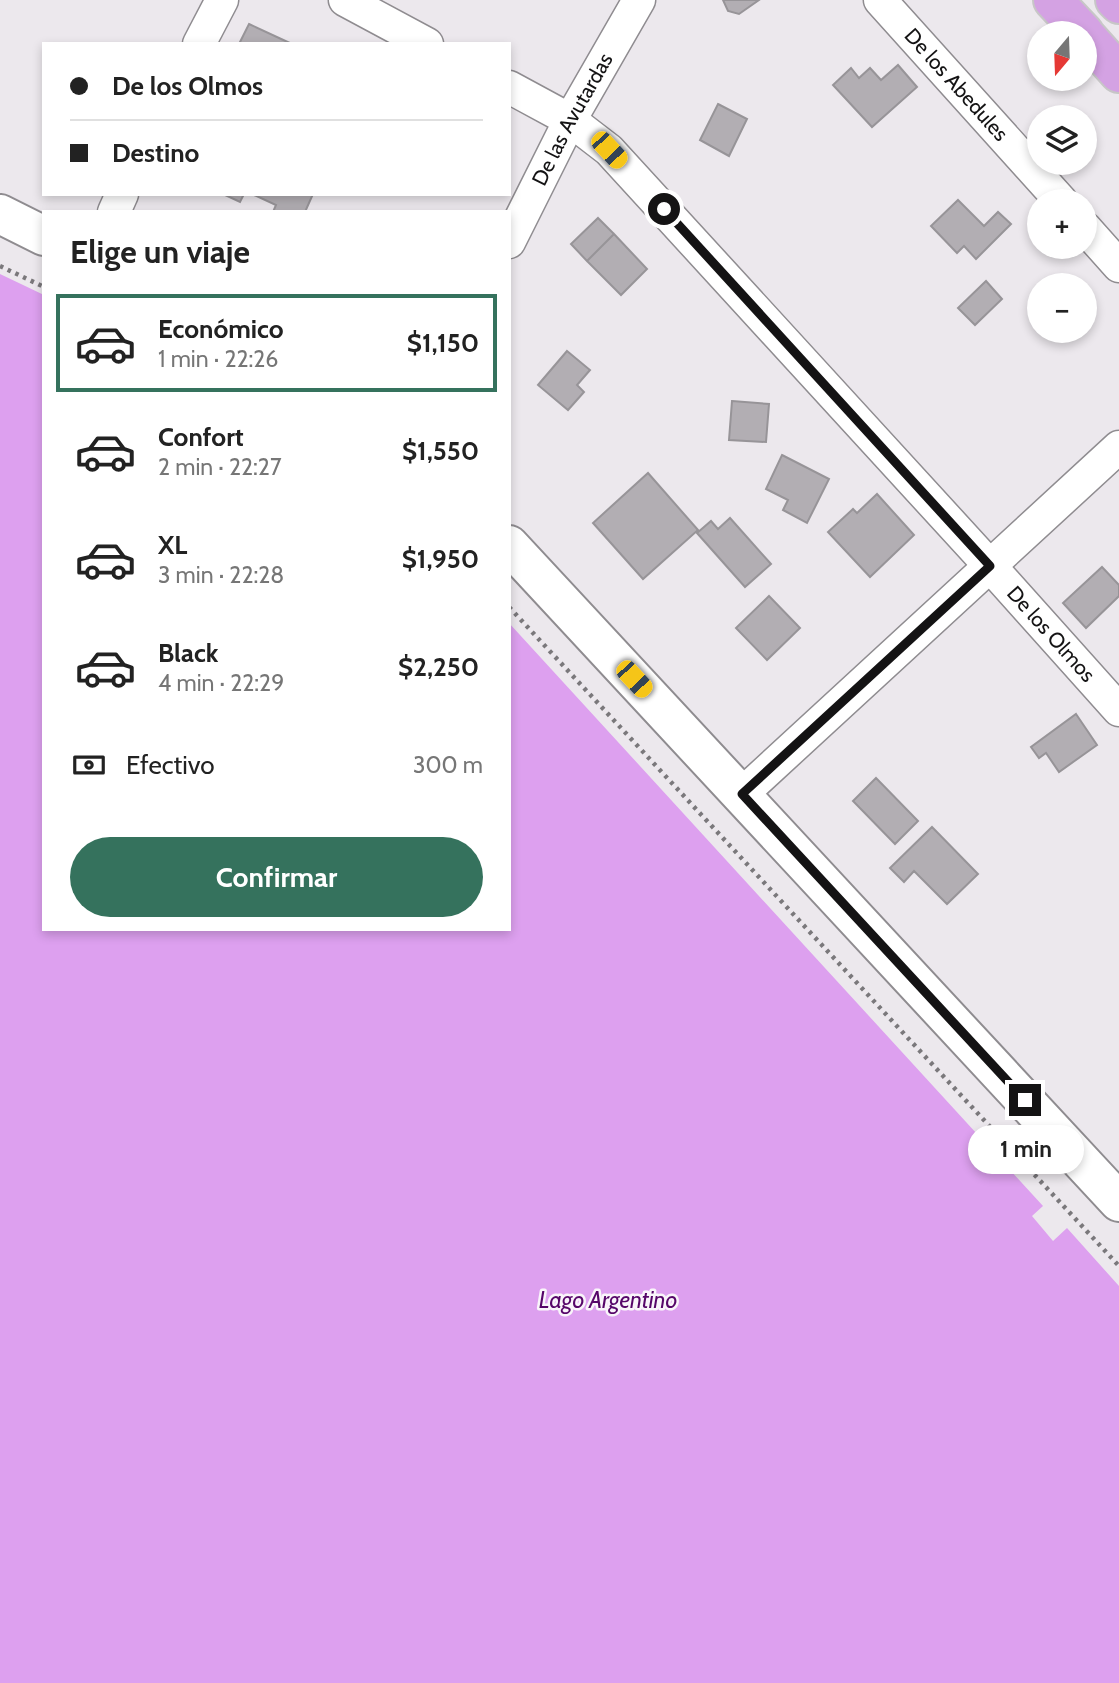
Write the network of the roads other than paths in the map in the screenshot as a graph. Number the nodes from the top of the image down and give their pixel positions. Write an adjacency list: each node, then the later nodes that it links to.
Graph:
1 (222, 0): 9 (street)
2 (345, 0): 10 (street)
3 (639, 0): 14 (street, De las Avutardas)
4 (880, 0): 15 (street, De los Abedules)
5 (1054, 0): 8 (main road)
6 (1115, 0): 7 (main road)
7 (1119, 4)
8 (1073, 21)
9 (200, 42)
10 (423, 42)
11 (1097, 48): 12 (main road)
12 (1119, 73)
13 (511, 89): 14 (street, De los Olmos)
14 (570, 120): 18 (street, De las Avutardas); 23 (street, De los Olmos)
15 (1050, 189)
16 (0, 214): 17 (street)
17 (42, 235)
18 (511, 238)
19 (1097, 241): 20 (street)
20 (1119, 266)
21 (1119, 447): 23 (street)
22 (511, 547): 25 (street)
23 (990, 566): 24 (street, De los Olmos); 25 (street)
24 (1119, 710)
25 (742, 794): 26 (street)
26 (1119, 1202)

